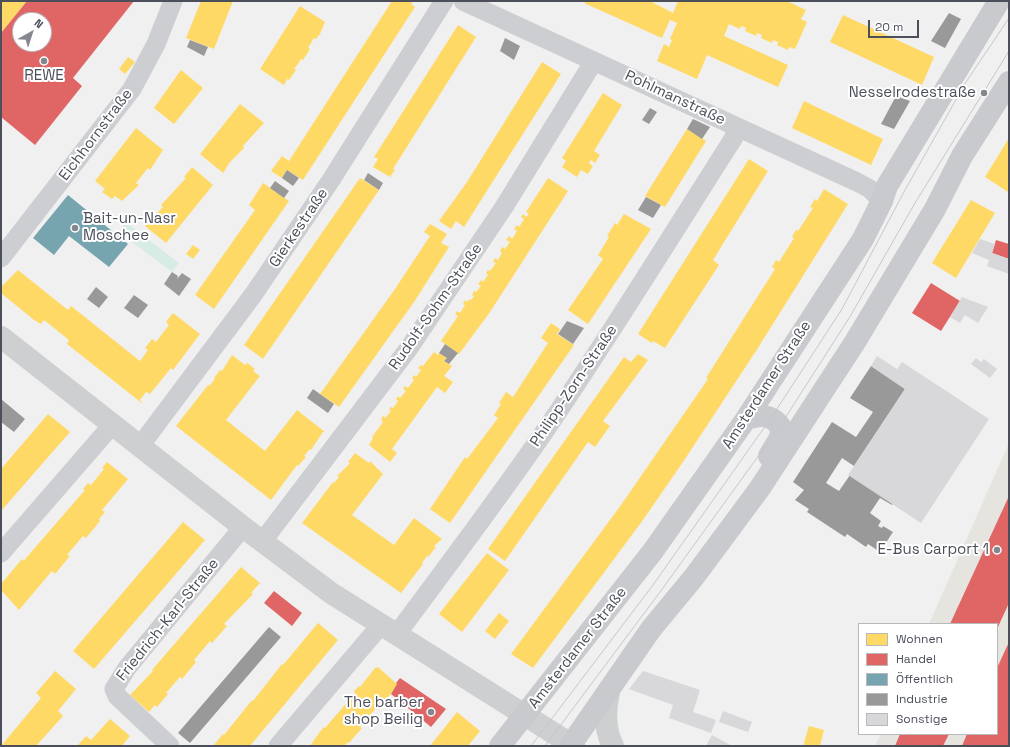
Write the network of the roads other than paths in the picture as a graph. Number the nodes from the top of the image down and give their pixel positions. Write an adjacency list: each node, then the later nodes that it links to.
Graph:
1 (173, 1): 9 (street, Eichhornstraße)
2 (444, 1): 13 (street, Gierkestraße)
3 (463, 1): 5 (street, Pohlmanstraße)
4 (999, 1): 8 (main road, Amsterdamer Straße)
5 (594, 61): 7 (street, Pohlmanstraße); 16 (street, Rudolf-Sohm-Straße)
6 (1009, 82): 14 (main road)
7 (738, 128): 8 (street, Pohlmanstraße); 18 (street, Philipp-Zorn-Straße)
8 (882, 201): 11 (main road, Amsterdamer Straße)
9 (1, 258)
10 (1, 337): 12 (main road)
11 (746, 419): 14 (main road); 20 (main road, Amsterdamer Straße)
12 (113, 424): 13 (main road); 17 (street)
13 (140, 446): 15 (main road)
14 (760, 488): 19 (main road)
15 (243, 527): 16 (main road); 22 (street, Friedrich-Karl-Straße)
16 (262, 542): 18 (main road)
17 (1, 553)
18 (388, 631): 20 (main road); 23 (street)
19 (609, 692): 21 (main road); 25 (main road)
20 (525, 715): 21 (main road); 24 (main road, Amsterdamer Straße)
21 (571, 745)
22 (170, 746)
23 (278, 746)
24 (500, 746)
25 (613, 746)

